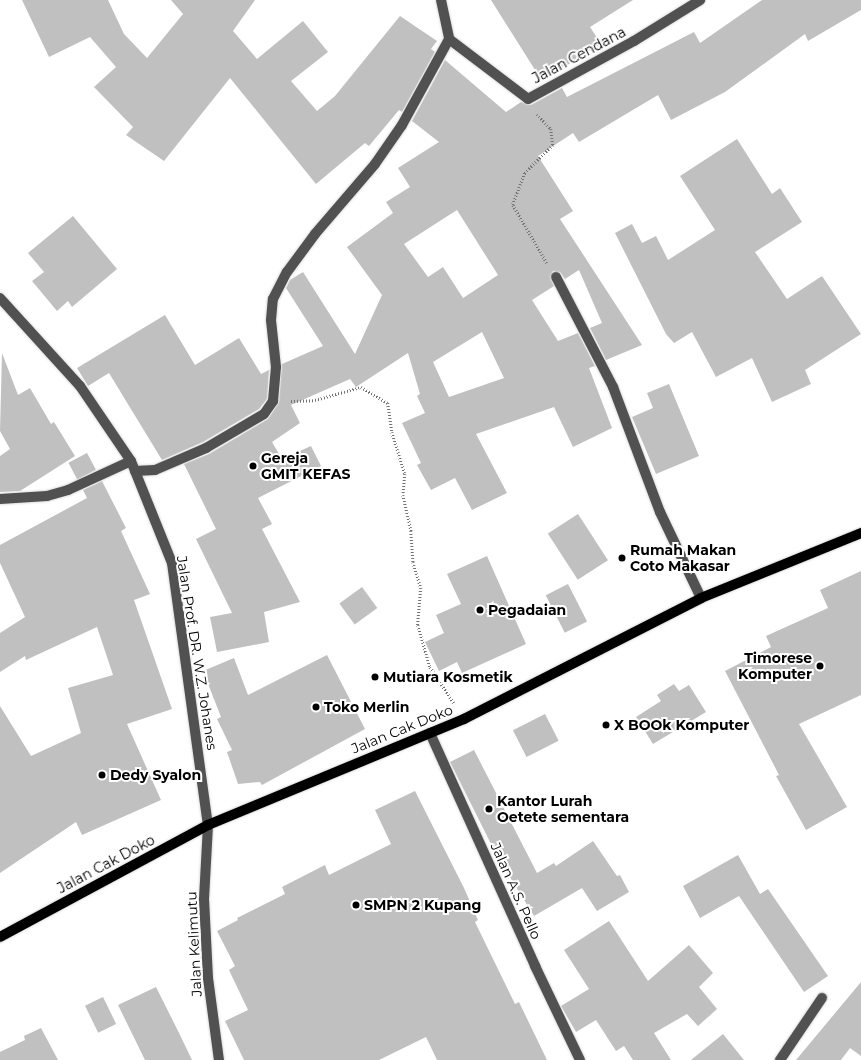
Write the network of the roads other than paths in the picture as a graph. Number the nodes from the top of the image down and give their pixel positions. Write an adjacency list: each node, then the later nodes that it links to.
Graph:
1 (441, 0): 3 (street)
2 (700, 0): 3 (street, Jalan Cendana)
3 (449, 39): 6 (street)
4 (556, 277): 9 (street)
5 (0, 298): 6 (street, Jalan Prof. DR. W.Z. Johanes)
6 (133, 466): 7 (street); 11 (street, Jalan Prof. DR. W.Z. Johanes)
7 (0, 499)
8 (861, 533): 9 (main road, Jalan Cak Doko)
9 (701, 598): 10 (main road, Jalan Cak Doko)
10 (430, 733): 11 (main road, Jalan Cak Doko); 15 (street, Jalan A.S. Pello)
11 (208, 825): 12 (main road, Jalan Cak Doko); 14 (street, Jalan Kelimutu)
12 (0, 937)
13 (822, 998): 16 (street)
14 (219, 1060)
15 (580, 1060)
16 (780, 1060)

